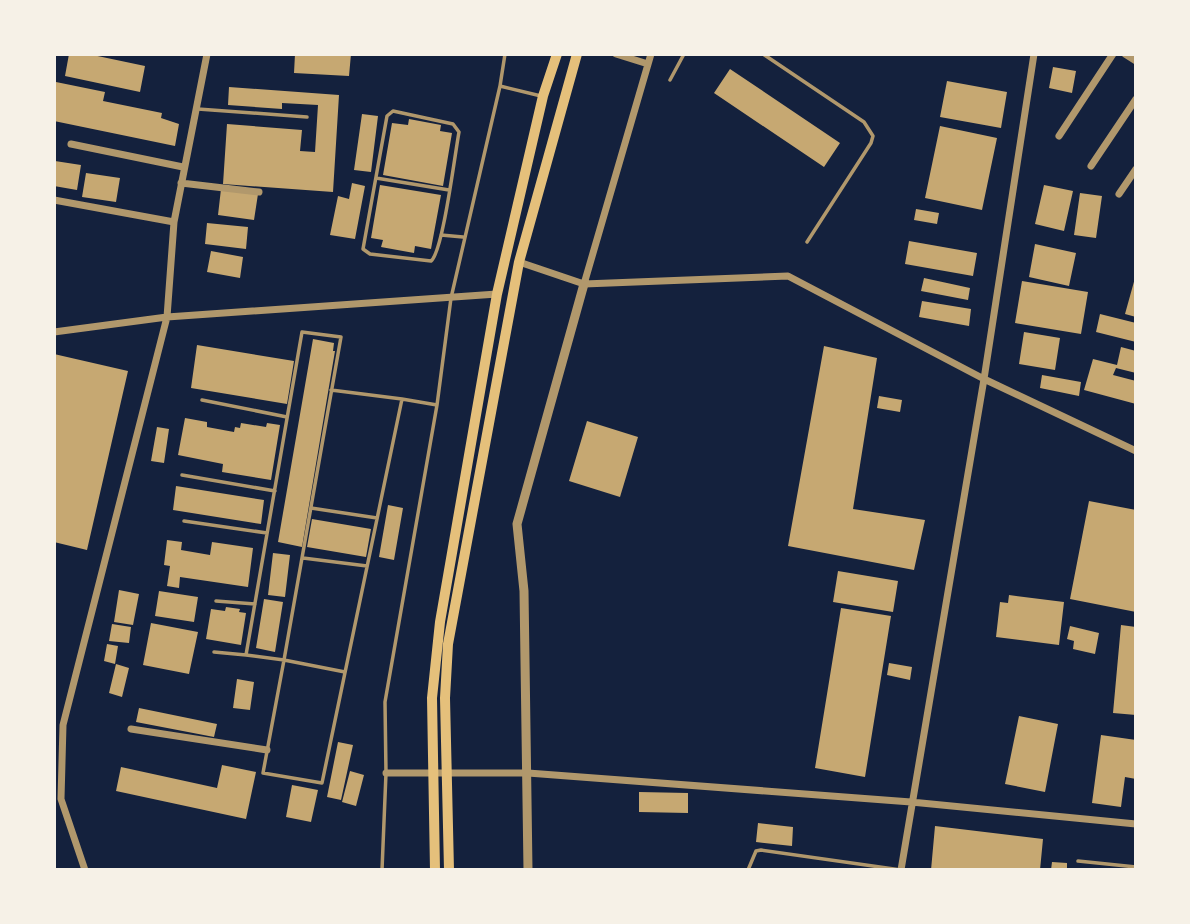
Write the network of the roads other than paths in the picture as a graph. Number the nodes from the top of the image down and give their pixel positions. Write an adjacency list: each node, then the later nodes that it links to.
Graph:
1 (207, 54): 18 (street)
2 (505, 54): 15 (lane)
3 (557, 54): 16 (main road)
4 (577, 54): 35 (main road)
5 (616, 54): 13 (street)
6 (651, 54): 13 (street)
7 (684, 54): 14 (lane)
8 (763, 54): 34 (lane)
9 (1034, 54): 41 (street)
10 (1113, 54): 20 (street)
11 (1125, 54): 12 (street)
12 (1136, 61)
13 (648, 64): 36 (street)
14 (670, 79)
15 (500, 86): 16 (lane); 33 (lane)
16 (543, 96): 37 (main road)
17 (1136, 99): 22 (street)
18 (198, 109): 19 (lane); 23 (street)
19 (307, 117)
20 (1059, 136)
21 (71, 144): 23 (street)
22 (1091, 166)
23 (183, 167): 26 (street)
24 (1136, 169): 29 (street)
25 (376, 178): 27 (lane); 27 (lane); 32 (lane)
26 (181, 183): 28 (street); 31 (street)
27 (449, 190): 32 (lane)
28 (259, 192)
29 (1119, 194)
30 (54, 200): 31 (street)
31 (174, 222): 39 (street)
32 (441, 235): 33 (lane)
33 (464, 237): 38 (lane)
34 (807, 242)
35 (519, 262): 36 (street); 66 (main road)
36 (584, 284): 41 (street); 67 (street)
37 (497, 294): 38 (street); 65 (main road)
38 (451, 298): 39 (street); 45 (lane)
39 (167, 317): 40 (street); 72 (street)
40 (54, 332)
41 (984, 379): 47 (street); 68 (street)
42 (331, 390): 43 (lane); 46 (lane); 50 (lane)
43 (401, 399): 45 (lane); 51 (lane)
44 (202, 400): 46 (lane)
45 (437, 405): 64 (lane)
46 (287, 417): 49 (lane)
47 (1136, 452)
48 (182, 475): 49 (lane)
49 (275, 491): 53 (lane)
50 (311, 508): 51 (lane); 54 (lane)
51 (377, 518): 55 (lane)
52 (184, 521): 53 (lane)
53 (267, 533): 57 (lane)
54 (302, 558): 55 (lane); 60 (lane)
55 (367, 566): 61 (lane)
56 (216, 601): 57 (lane)
57 (255, 604): 59 (lane)
58 (214, 652): 59 (lane)
59 (246, 655): 60 (lane)
60 (285, 660): 61 (lane); 63 (lane)
61 (345, 672): 63 (lane)
62 (131, 729): 63 (street)
63 (267, 750)
64 (386, 773): 65 (street); 73 (lane)
65 (432, 773): 66 (street); 74 (main road)
66 (446, 773): 67 (street); 75 (main road)
67 (528, 773): 68 (street); 76 (street)
68 (911, 802): 69 (street); 78 (street)
69 (1136, 824)
70 (1078, 861): 71 (lane)
71 (1136, 867)
72 (85, 870)
73 (382, 870)
74 (435, 870)
75 (449, 870)
76 (528, 870)
77 (748, 870): 78 (lane)
78 (901, 870)

